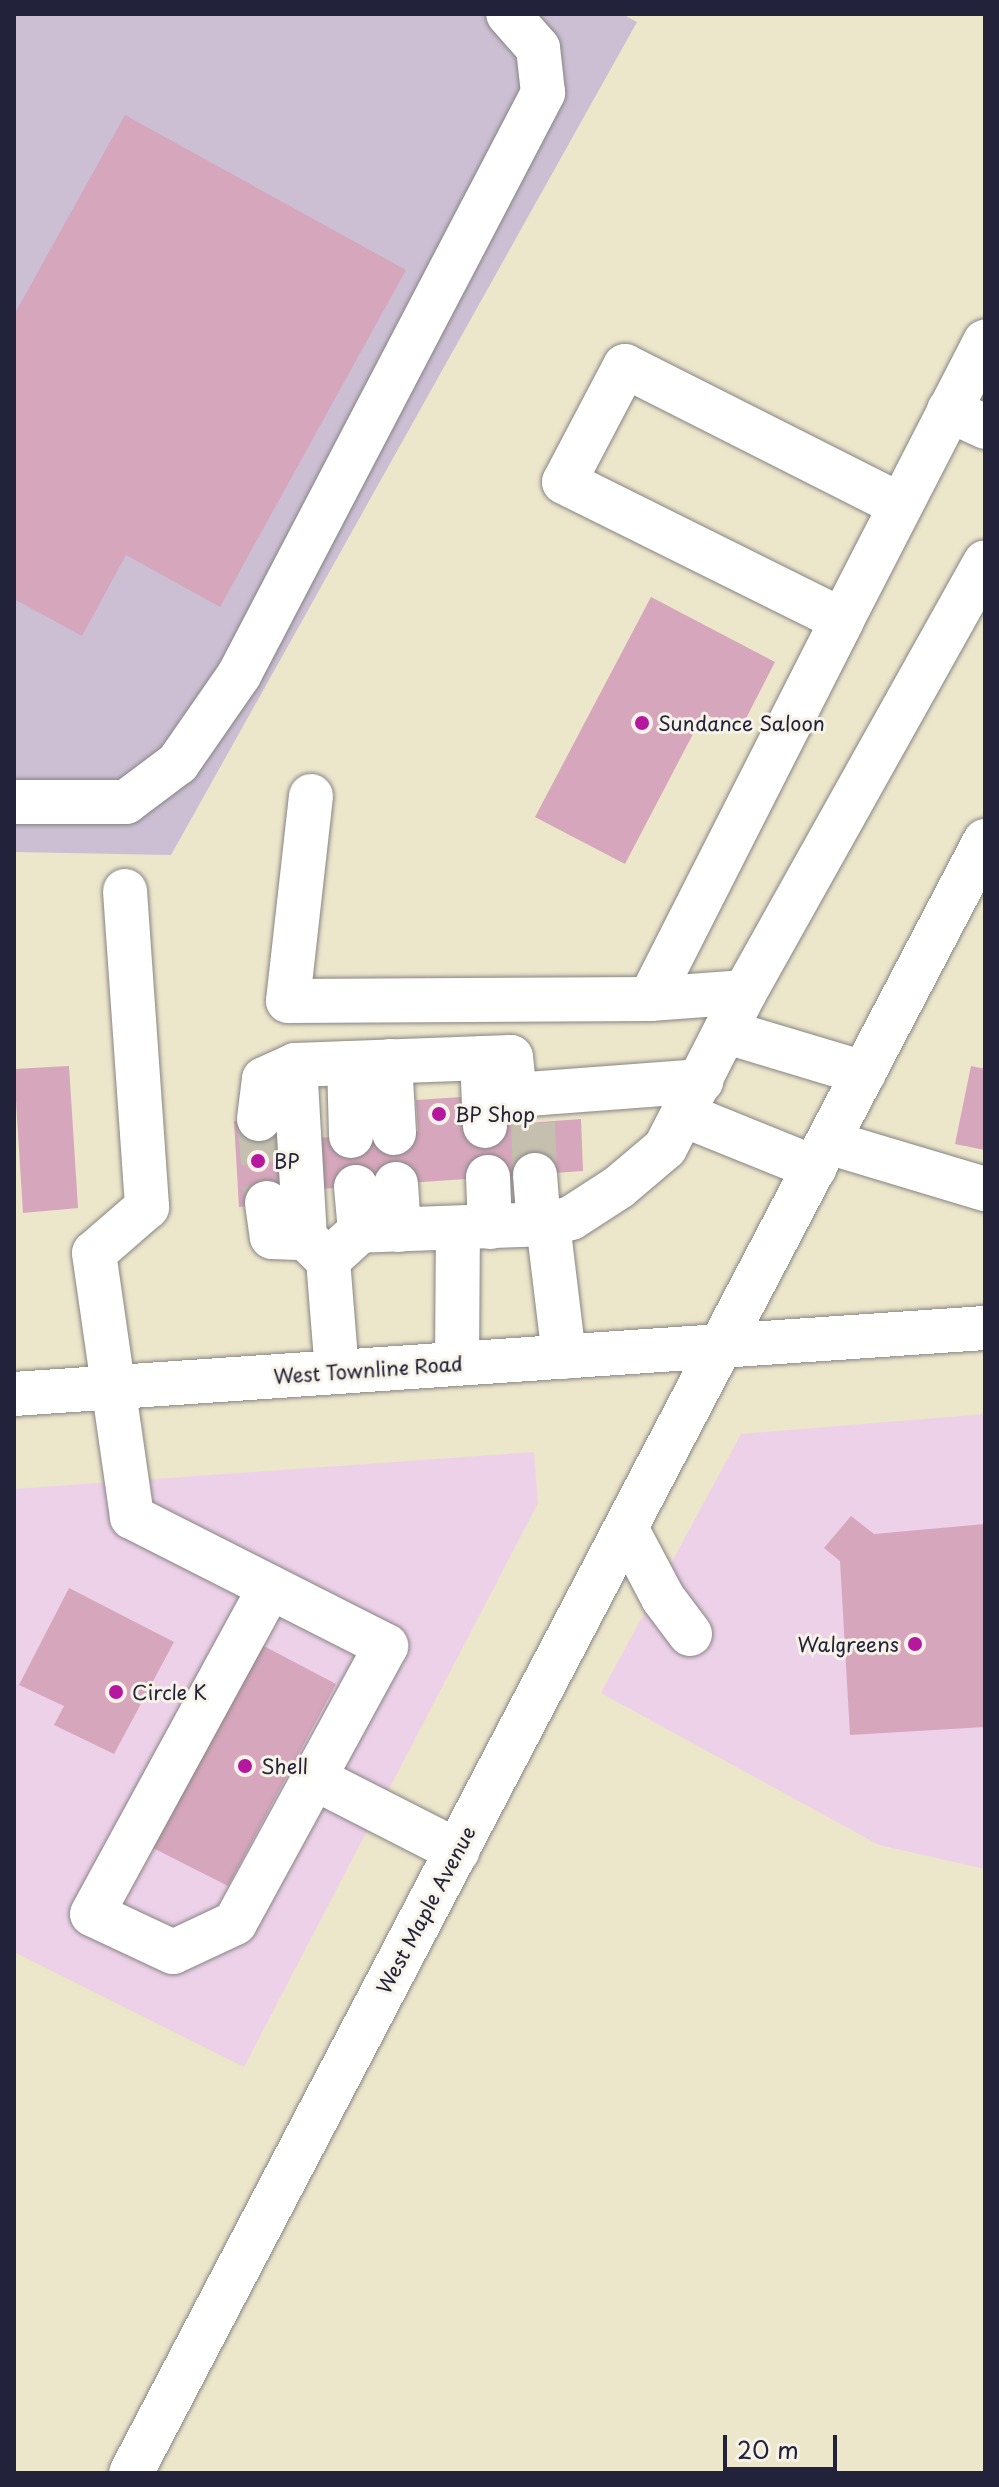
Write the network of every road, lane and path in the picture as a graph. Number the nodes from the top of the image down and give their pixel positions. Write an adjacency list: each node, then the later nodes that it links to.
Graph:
1 (508, 14): 8 (main road)
2 (985, 342): 3 (main road)
3 (967, 418): 4 (main road)
4 (900, 505): 6 (main road); 6 (main road)
5 (985, 562): 11 (main road)
6 (842, 620): 12 (main road)
7 (311, 796): 12 (main road)
8 (14, 802)
9 (985, 841): 17 (main road, West Maple Avenue)
10 (125, 891): 38 (main road)
11 (745, 992): 12 (main road); 13 (main road)
12 (650, 999)
13 (727, 1032): 17 (main road); 18 (main road)
14 (482, 1058): 15 (main road); 18 (main road); 20 (main road)
15 (369, 1062): 16 (main road); 21 (main road); 22 (main road)
16 (295, 1065): 19 (main road); 32 (main road)
17 (864, 1073): 23 (main road, West Maple Avenue)
18 (692, 1098): 23 (main road); 29 (main road)
19 (259, 1119)
20 (485, 1126)
21 (394, 1133)
22 (351, 1136)
23 (821, 1155): 27 (main road); 34 (main road, West Maple Avenue)
24 (535, 1175): 29 (main road)
25 (488, 1177): 30 (main road)
26 (376, 1185): 31 (main road)
27 (985, 1189)
28 (267, 1203): 32 (main road)
29 (544, 1225): 30 (main road); 35 (main road)
30 (474, 1227): 31 (main road); 36 (main road)
31 (379, 1231): 32 (main road)
32 (317, 1249): 37 (main road)
33 (985, 1328): 34 (main road, West Townline Road)
34 (722, 1346): 35 (main road, West Townline Road); 40 (main road, West Maple Avenue)
35 (564, 1357): 36 (main road, West Townline Road)
36 (457, 1364): 37 (main road, West Townline Road)
37 (337, 1372): 38 (main road, West Townline Road)
38 (112, 1387): 39 (main road, West Townline Road); 41 (main road)
39 (14, 1394)
40 (626, 1528): 42 (main road); 44 (main road, West Maple Avenue)
41 (270, 1587): 43 (main road); 43 (main road)
42 (690, 1634)
43 (314, 1778): 44 (main road)
44 (457, 1851): 45 (main road, West Maple Avenue)
45 (131, 2473)

